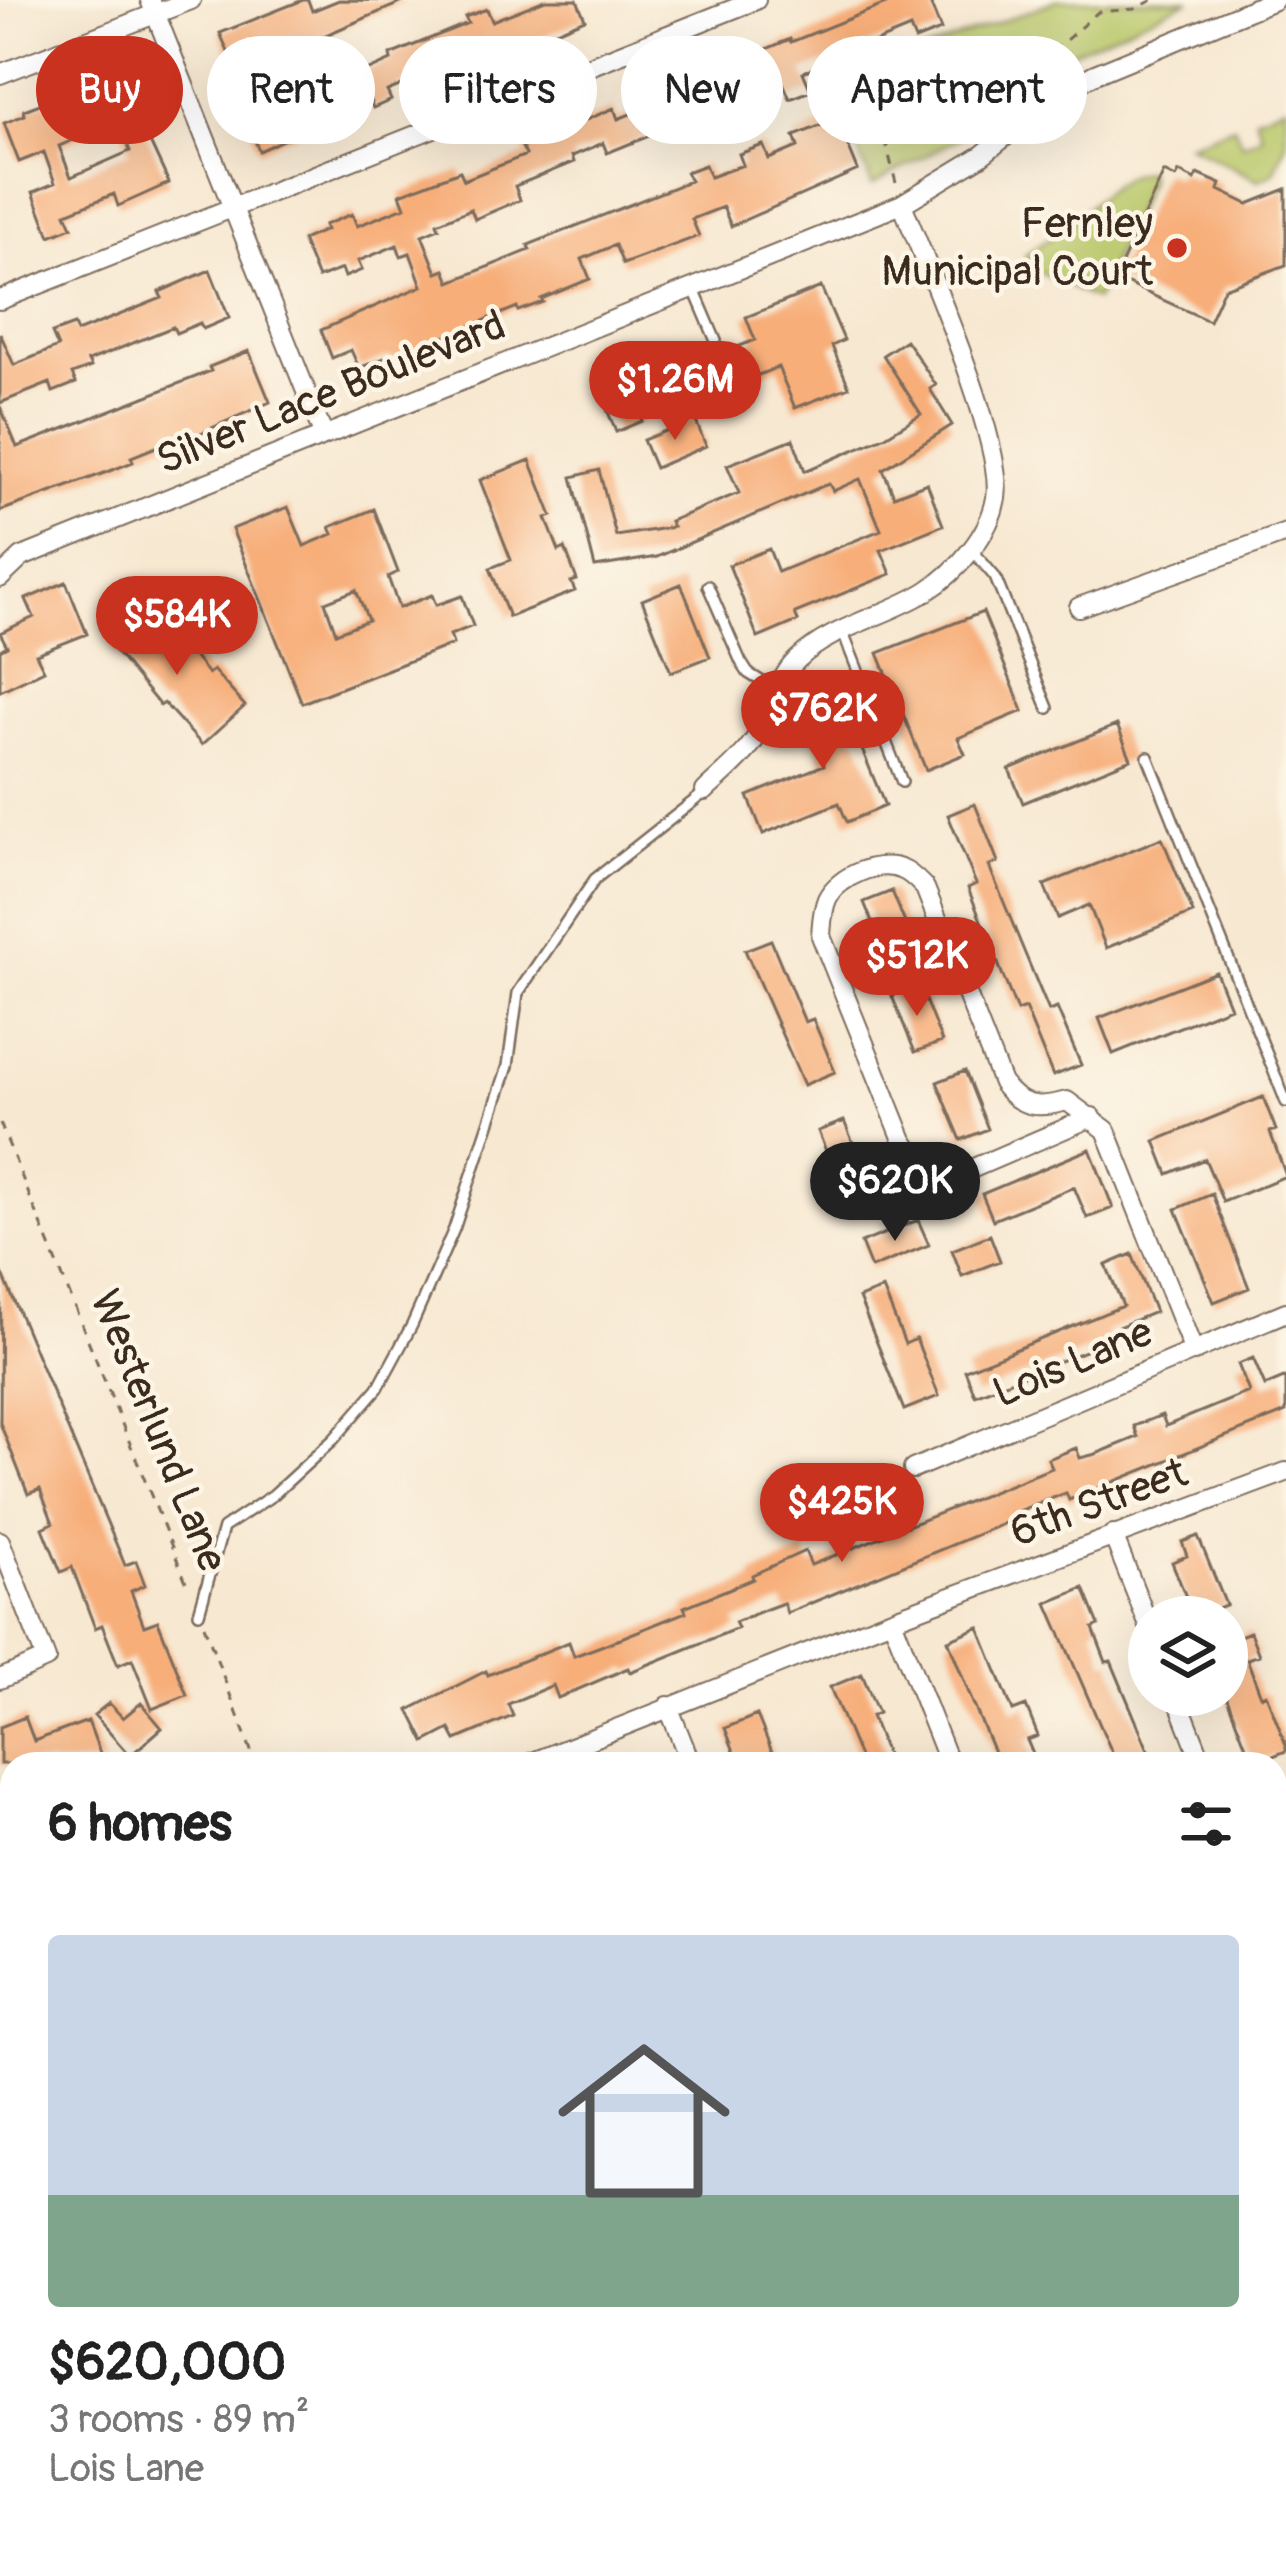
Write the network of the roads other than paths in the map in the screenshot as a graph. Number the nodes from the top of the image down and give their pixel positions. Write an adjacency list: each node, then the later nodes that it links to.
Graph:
1 (191, 0): 4 (street)
2 (756, 0): 7 (street)
3 (1262, 2): 6 (street, Silver Lace Boulevard)
4 (152, 7): 5 (street); 7 (street)
5 (0, 74)
6 (902, 204): 8 (street, Silver Lace Boulevard); 13 (street)
7 (235, 207): 9 (street); 11 (street)
8 (693, 287): 10 (lane); 11 (street, Silver Lace Boulevard)
9 (0, 300)
10 (716, 341)
11 (323, 434): 14 (street, Silver Lace Boulevard)
12 (1286, 533): 16 (street)
13 (971, 549): 17 (street); 19 (lane)
14 (0, 578)
15 (708, 586): 18 (lane)
16 (1079, 607)
17 (843, 633): 18 (street); 21 (lane)
18 (778, 692): 22 (street)
19 (1048, 708)
20 (1148, 757): 23 (lane)
21 (902, 782)
22 (705, 791): 32 (lane)
23 (1286, 1102)
24 (1092, 1117): 24 (street); 26 (street, Lois Lane)
25 (1286, 1312): 26 (street, Lois Lane)
26 (1194, 1352): 27 (street, Lois Lane)
27 (913, 1469)
28 (1286, 1472): 29 (street, 6th Street)
29 (1113, 1535): 31 (street); 33 (street, 6th Street)
30 (0, 1541): 34 (street)
31 (1137, 1596)
32 (200, 1613)
33 (892, 1619): 35 (street, 6th Street); 39 (street)
34 (0, 1679)
35 (668, 1706): 37 (street, 6th Street); 38 (street)
36 (1184, 1716): 40 (street)
37 (557, 1752)
38 (686, 1752)
39 (944, 1752)
40 (1198, 1752)

